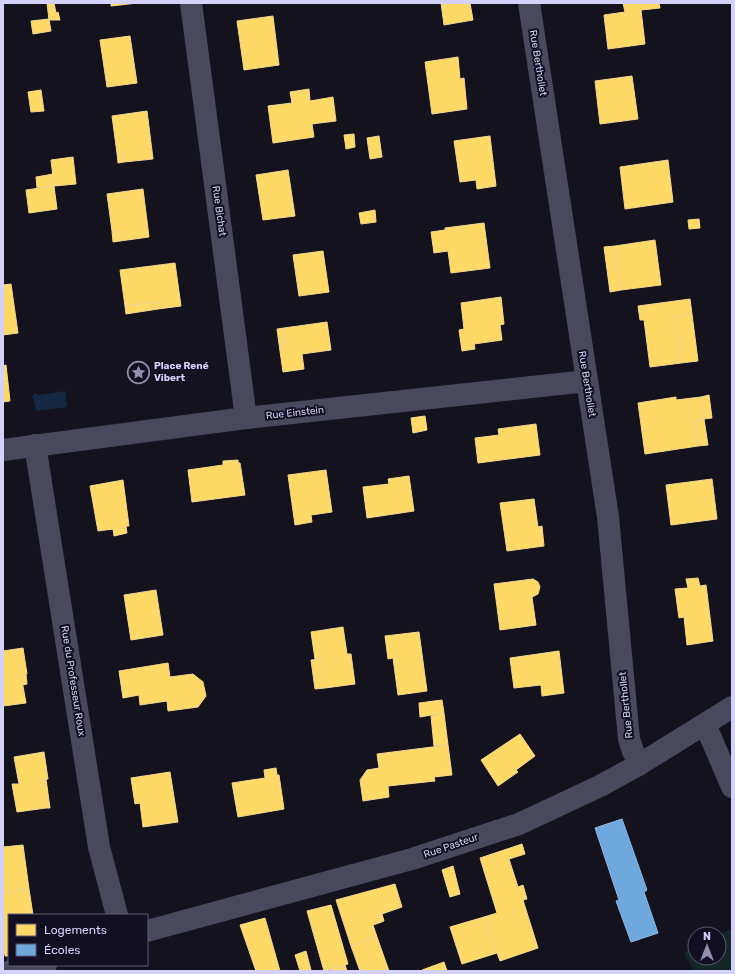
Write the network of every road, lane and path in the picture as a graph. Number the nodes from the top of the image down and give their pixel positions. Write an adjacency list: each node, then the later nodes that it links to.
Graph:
1 (191, 3): 4 (street, Rue Bichat)
2 (529, 3): 3 (street, Rue Berthollet)
3 (587, 382): 4 (street, Rue Einstein); 9 (street, Rue Berthollet)
4 (246, 418): 5 (street, Rue Einstein)
5 (35, 445): 6 (street, Rue Einstein); 11 (street, Rue du Professeur Roux)
6 (3, 450)
7 (732, 707): 8 (street, Rue Pasteur)
8 (705, 724): 9 (street, Rue Pasteur); 10 (street)
9 (640, 764): 12 (street, Rue Pasteur)
10 (732, 787)
11 (117, 914)
12 (148, 931)
13 (40, 966): 14 (street)
14 (10, 971)

